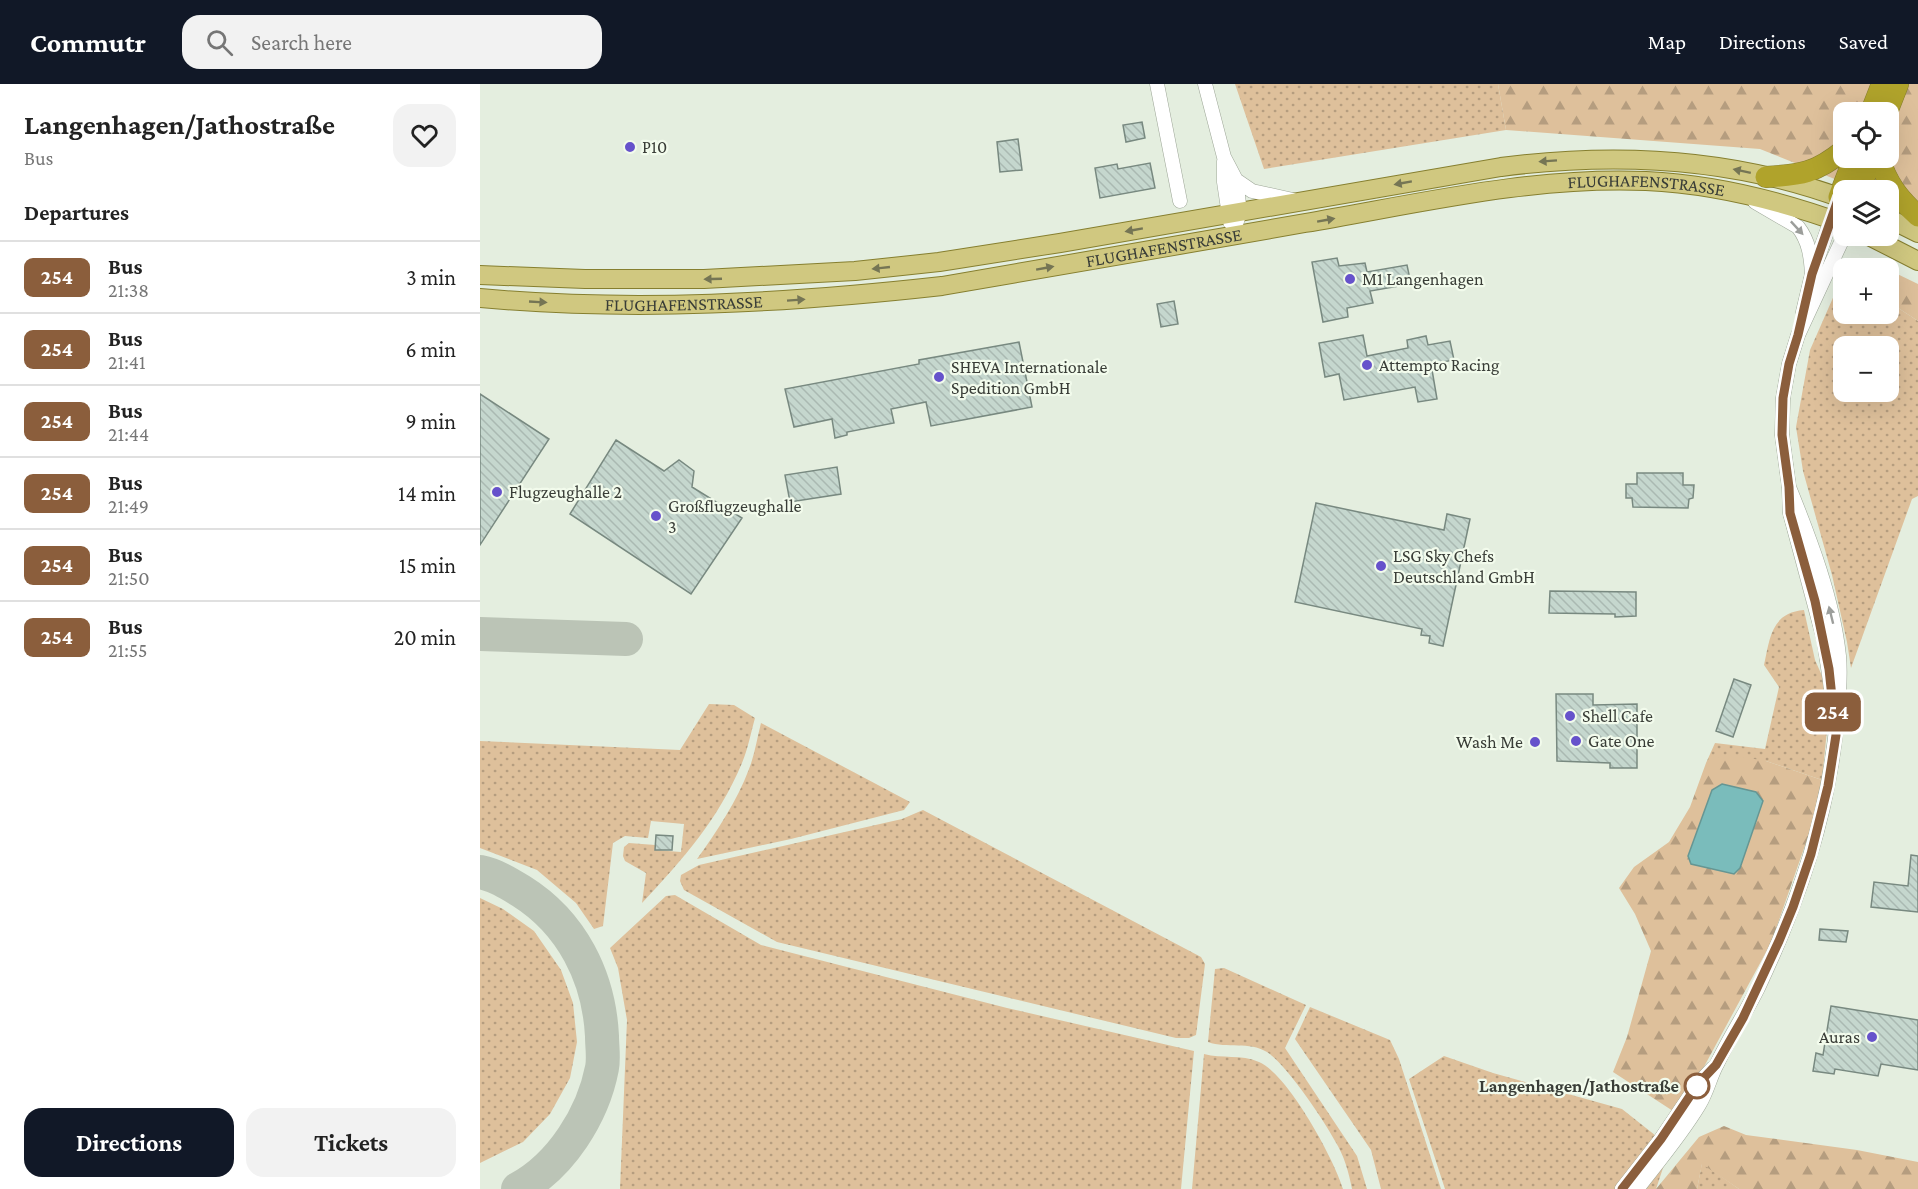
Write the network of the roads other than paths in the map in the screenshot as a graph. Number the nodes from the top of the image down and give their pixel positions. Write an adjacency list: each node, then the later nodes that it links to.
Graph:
1 (1157, 84): 12 (street)
2 (1205, 84): 5 (street)
3 (1898, 84): 4 (highway)
4 (1878, 102)
5 (1224, 157): 9 (street); 14 (street)
6 (1833, 159): 8 (highway)
7 (1882, 168): 15 (highway)
8 (1766, 177): 11 (main road, FLUGHAFENSTRASSE); 13 (main road, FLUGHAFENSTRASSE, one-way to 13)
9 (1236, 180): 13 (street); 14 (street)
10 (1727, 192): 16 (main road, FLUGHAFENSTRASSE); 20 (main road, FLUGHAFENSTRASSE, one-way to 10); 24 (street, one-way to 24)
11 (1833, 196)
12 (1179, 201)
13 (1301, 201): 14 (main road, FLUGHAFENSTRASSE)
14 (1234, 213): 20 (street); 25 (main road, FLUGHAFENSTRASSE, one-way to 25)
15 (1918, 216)
16 (1833, 221)
17 (1899, 224): 19 (main road)
18 (1833, 230): 24 (street)
19 (1918, 233)
20 (1232, 236): 26 (main road, FLUGHAFENSTRASSE, one-way to 20)
21 (1839, 246): 27 (street)
22 (1889, 246): 23 (main road)
23 (1918, 261)
24 (1812, 274): 27 (street)
25 (480, 275)
26 (480, 298)
27 (1798, 335): 28 (street)
28 (1716, 1065): 29 (street); 30 (street)
29 (1622, 1189)
30 (1637, 1189)

